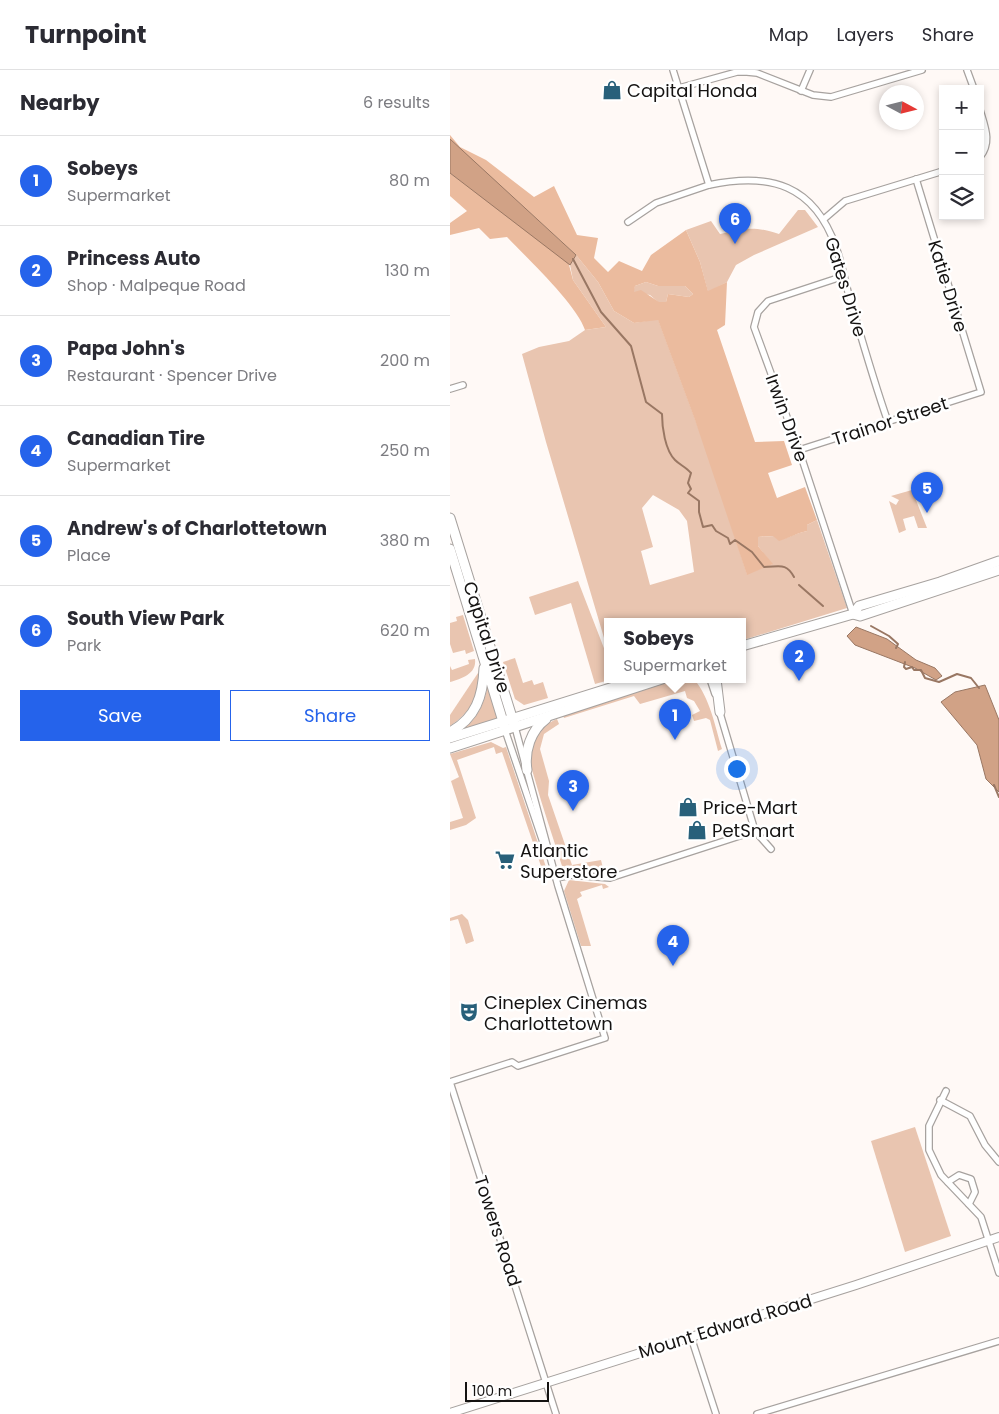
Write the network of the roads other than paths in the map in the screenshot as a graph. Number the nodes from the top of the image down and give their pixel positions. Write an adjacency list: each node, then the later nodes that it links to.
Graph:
1 (673, 70): 6 (street)
2 (810, 70): 7 (street)
3 (922, 70): 7 (street)
4 (967, 70): 5 (street)
5 (973, 85)
6 (679, 88): 7 (street); 12 (street)
7 (801, 91)
8 (984, 122): 9 (street)
9 (984, 150)
10 (939, 172): 11 (street)
11 (916, 179): 13 (street); 18 (street, Katie Drive)
12 (710, 185): 13 (street, Gates Drive); 14 (street, Gates Drive)
13 (824, 219): 15 (street, Gates Drive)
14 (628, 222)
15 (844, 276): 19 (street, Gates Drive); 20 (street, Irwin Drive)
16 (463, 385): 17 (street)
17 (450, 390)
18 (981, 392): 19 (street, Trainor Street)
19 (888, 422): 20 (street, Trainor Street)
20 (799, 450): 25 (street, Irwin Drive)
21 (450, 518): 36 (main road, Capital Drive)
22 (450, 548): 29 (main road, Capital Drive)
23 (999, 561): 25 (main road)
24 (999, 570): 25 (main road)
25 (853, 614): 26 (main road)
26 (772, 637): 27 (main road); 28 (main road)
27 (746, 645)
28 (746, 649)
29 (484, 660): 37 (main road, Capital Drive); 38 (main road)
30 (628, 683): 36 (main road)
31 (650, 683): 34 (main road)
32 (711, 683): 35 (street)
33 (716, 683): 35 (main road)
34 (571, 709): 36 (main road); 41 (main road)
35 (720, 712): 42 (street)
36 (514, 723): 37 (main road); 41 (street)
37 (504, 726): 39 (main road); 40 (main road); 44 (street)
38 (450, 732)
39 (450, 738)
40 (450, 748)
41 (527, 770): 44 (street)
42 (755, 831): 43 (street); 45 (street)
43 (771, 849)
44 (554, 871): 45 (street)
45 (556, 878): 46 (street)
46 (450, 1082): 57 (street, Towers Road)
47 (946, 1091): 48 (street)
48 (940, 1100): 49 (street); 50 (street)
49 (999, 1162)
50 (948, 1182): 51 (street); 51 (street)
51 (970, 1204): 53 (street)
52 (999, 1238): 53 (street, Mount Edward Road)
53 (989, 1241): 54 (street); 55 (street, Mount Edward Road)
54 (999, 1273)
55 (691, 1337): 57 (street, Mount Edward Road); 60 (street)
56 (999, 1340): 61 (street)
57 (547, 1381): 58 (street, Mount Edward Road); 59 (street, Towers Road)
58 (451, 1413)
59 (556, 1414)
60 (716, 1414)
61 (757, 1414)

